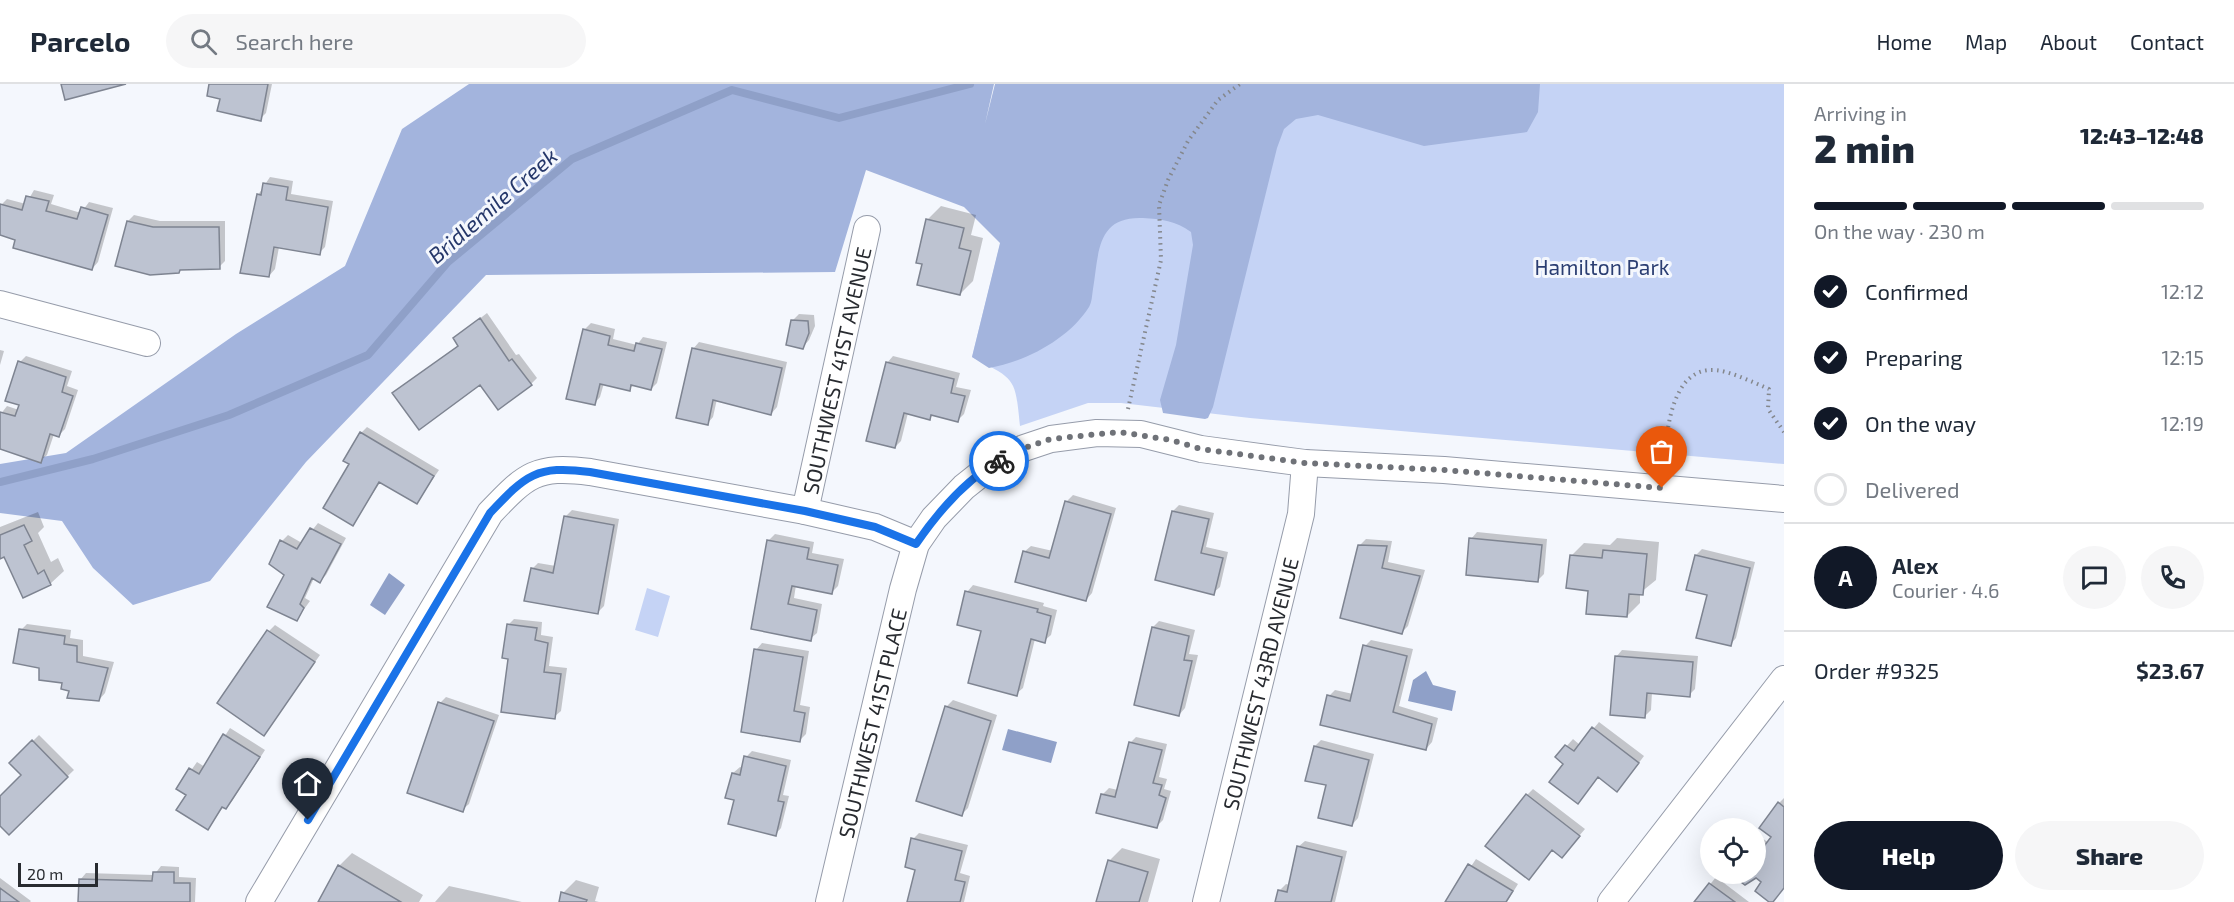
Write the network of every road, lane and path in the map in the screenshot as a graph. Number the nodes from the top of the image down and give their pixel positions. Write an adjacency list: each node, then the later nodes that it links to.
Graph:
1 (1240, 84): 5 (path)
2 (867, 230): 10 (street, SOUTHWEST 41ST AVENUE)
3 (0, 304): 4 (street)
4 (147, 343)
5 (1119, 432): 7 (street, SOUTHWEST 41ST PLACE); 11 (street, SOUTHWEST 41ST PLACE)
6 (1784, 432): 8 (path)
7 (1305, 463): 8 (street, SOUTHWEST 41ST PLACE); 15 (street, SOUTHWEST 43RD AVENUE)
8 (1662, 488): 9 (street, SOUTHWEST 41ST PLACE)
9 (1784, 499)
10 (805, 511): 11 (street); 13 (street)
11 (916, 544): 14 (street, SOUTHWEST 41ST PLACE)
12 (1784, 679): 16 (street)
13 (259, 902)
14 (829, 902)
15 (1206, 902)
16 (1611, 902)

